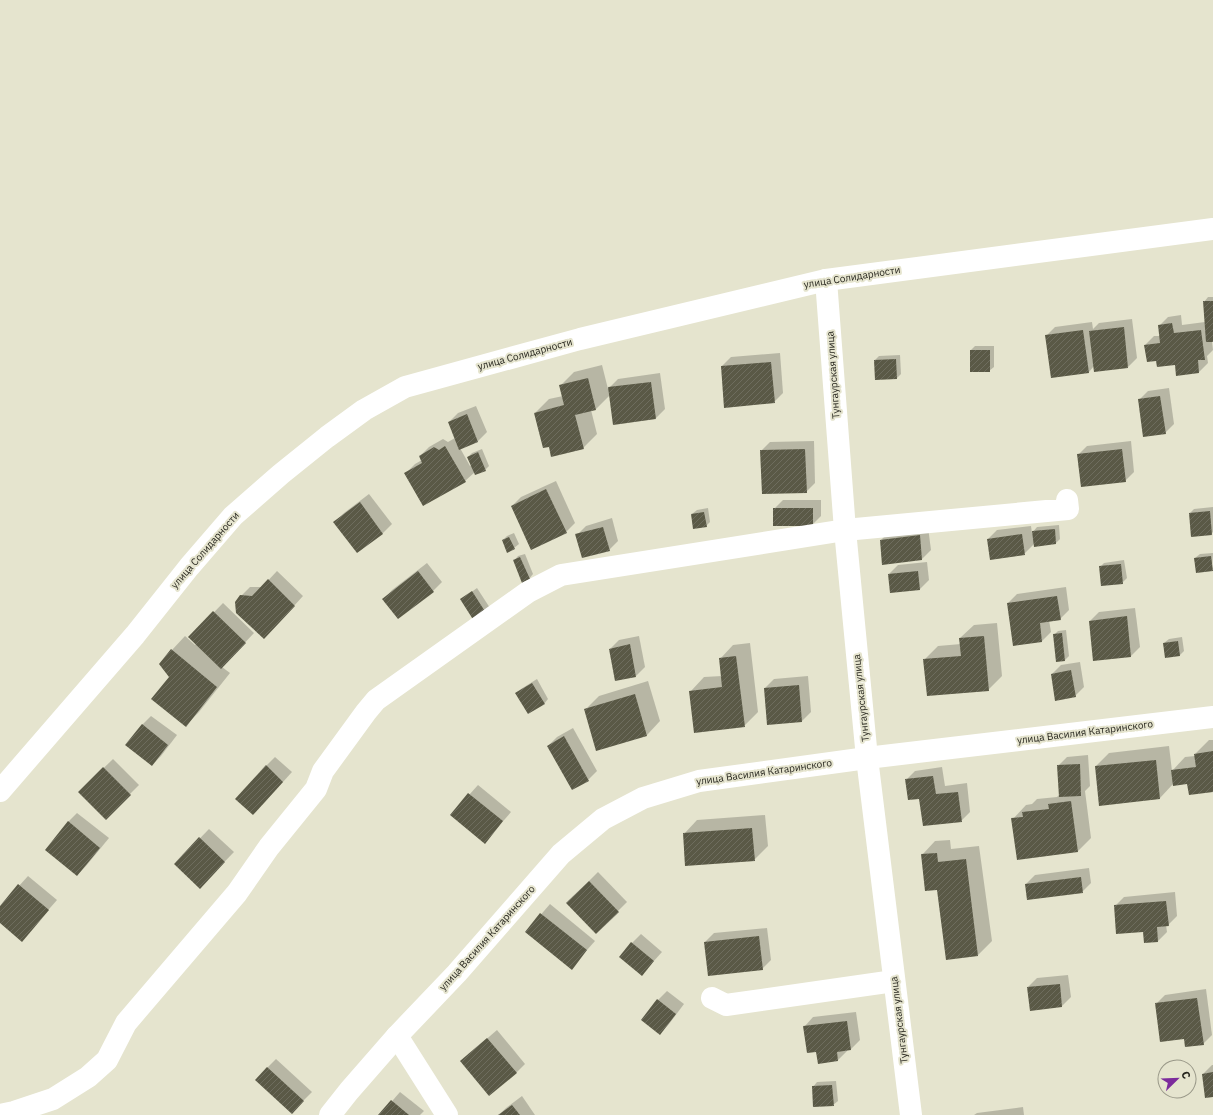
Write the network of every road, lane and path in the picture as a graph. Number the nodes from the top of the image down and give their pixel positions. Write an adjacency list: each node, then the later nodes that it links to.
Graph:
1 (1213, 229): 2 (street, улица Солидарности)
2 (826, 280): 4 (street, Тунгаурская улица); 7 (street, улица Солидарности)
3 (1067, 500): 4 (street)
4 (845, 530): 6 (street, Тунгаурская улица); 11 (street)
5 (1213, 718): 6 (street, улица Василия Катаринского)
6 (867, 758): 8 (street, Тунгаурская улица); 10 (street, улица Василия Катаринского)
7 (0, 791)
8 (894, 980): 9 (street); 14 (street, Тунгаурская улица)
9 (712, 998)
10 (397, 1036): 12 (street, улица Василия Катаринского); 13 (street)
11 (0, 1115)
12 (330, 1115)
13 (448, 1115)
14 (911, 1115)

